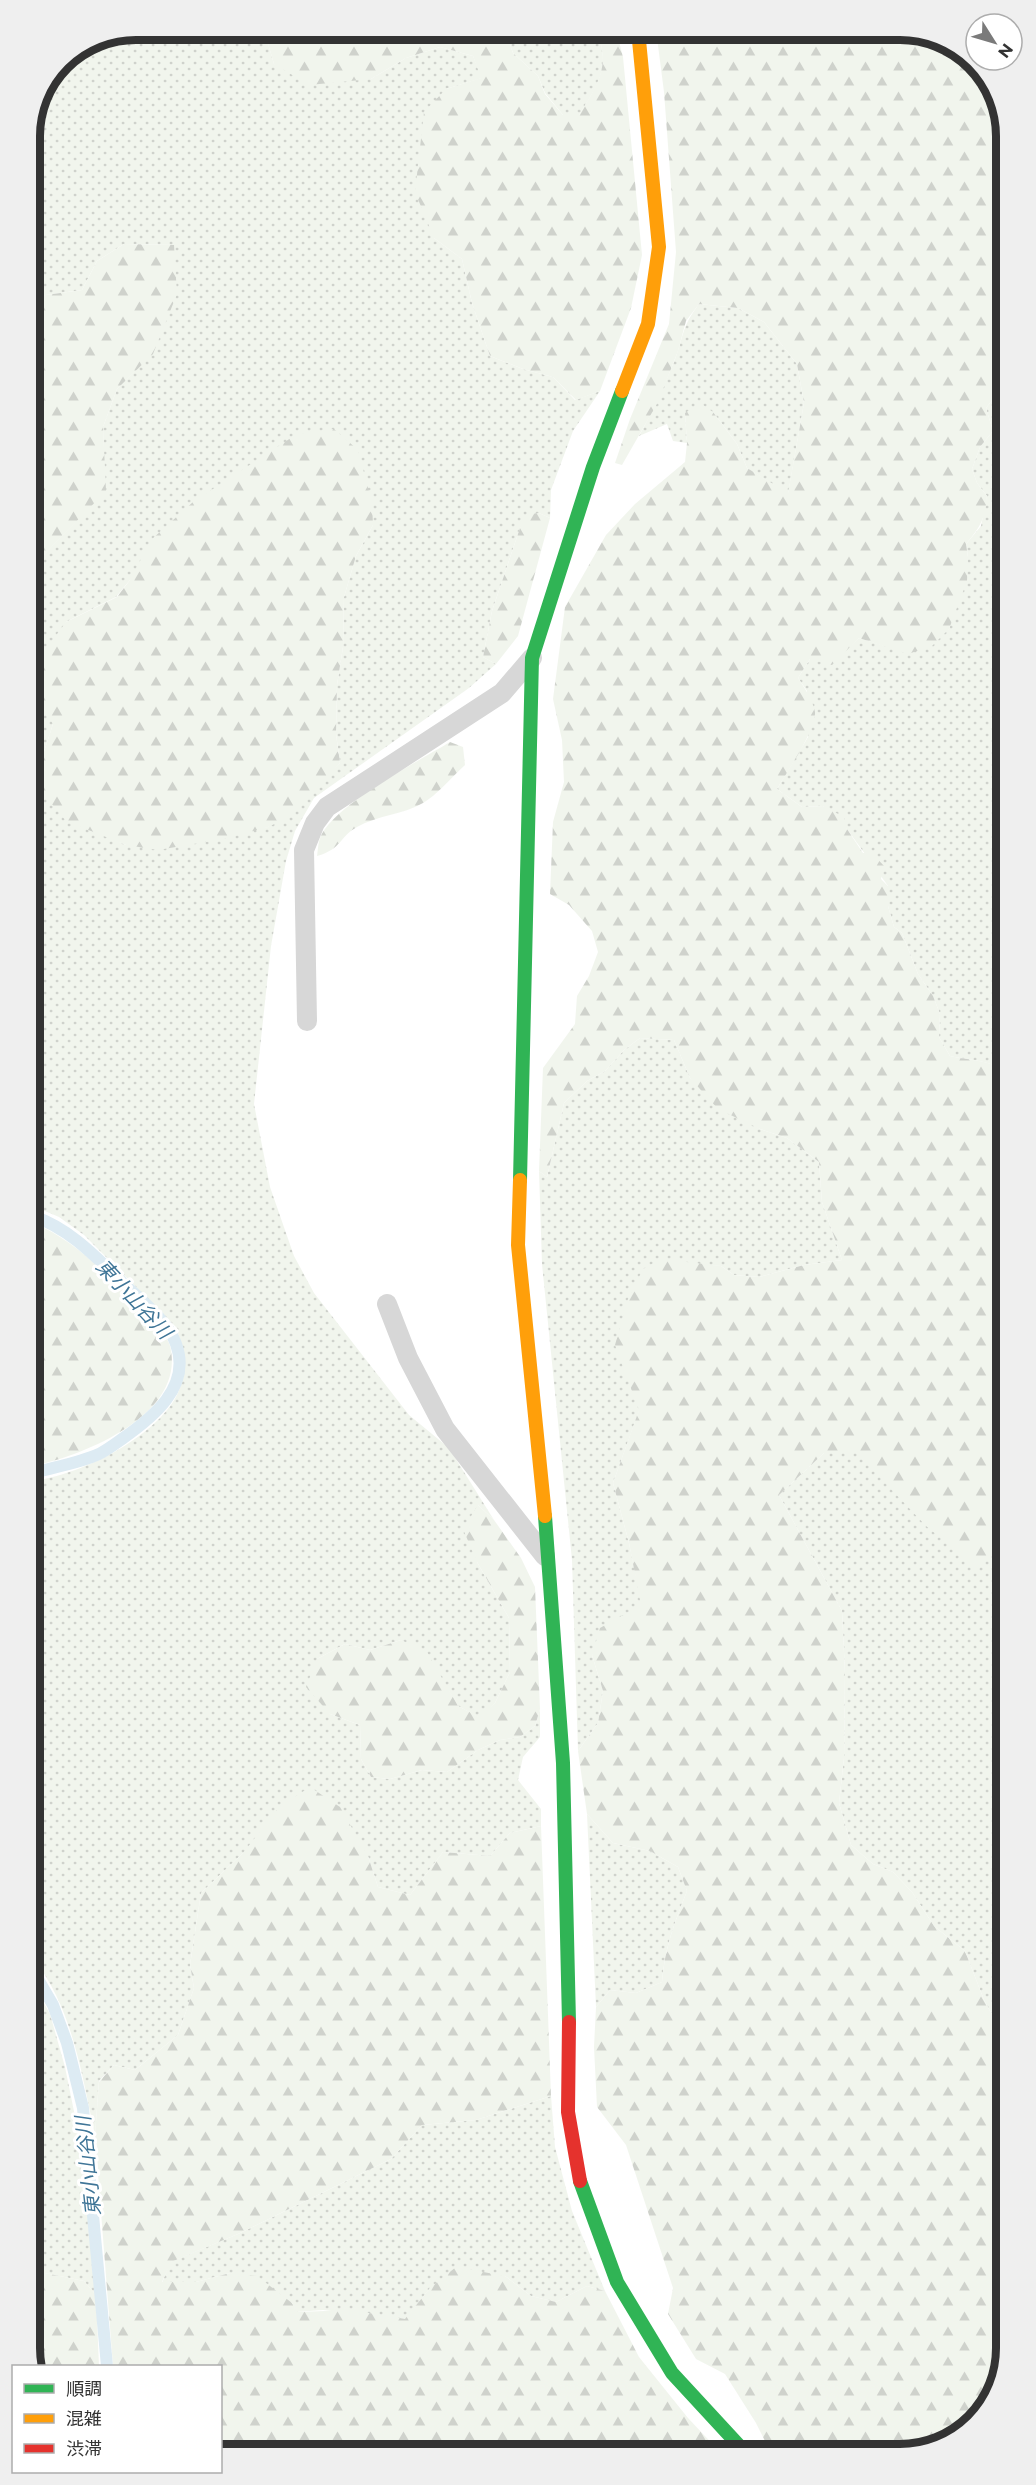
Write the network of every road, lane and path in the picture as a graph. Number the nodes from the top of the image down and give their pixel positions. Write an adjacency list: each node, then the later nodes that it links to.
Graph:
1 (639, 41): 2 (street)
2 (532, 658): 3 (lane); 5 (street)
3 (307, 1021)
4 (387, 1304): 5 (lane)
5 (549, 1560): 6 (street)
6 (738, 2444)

